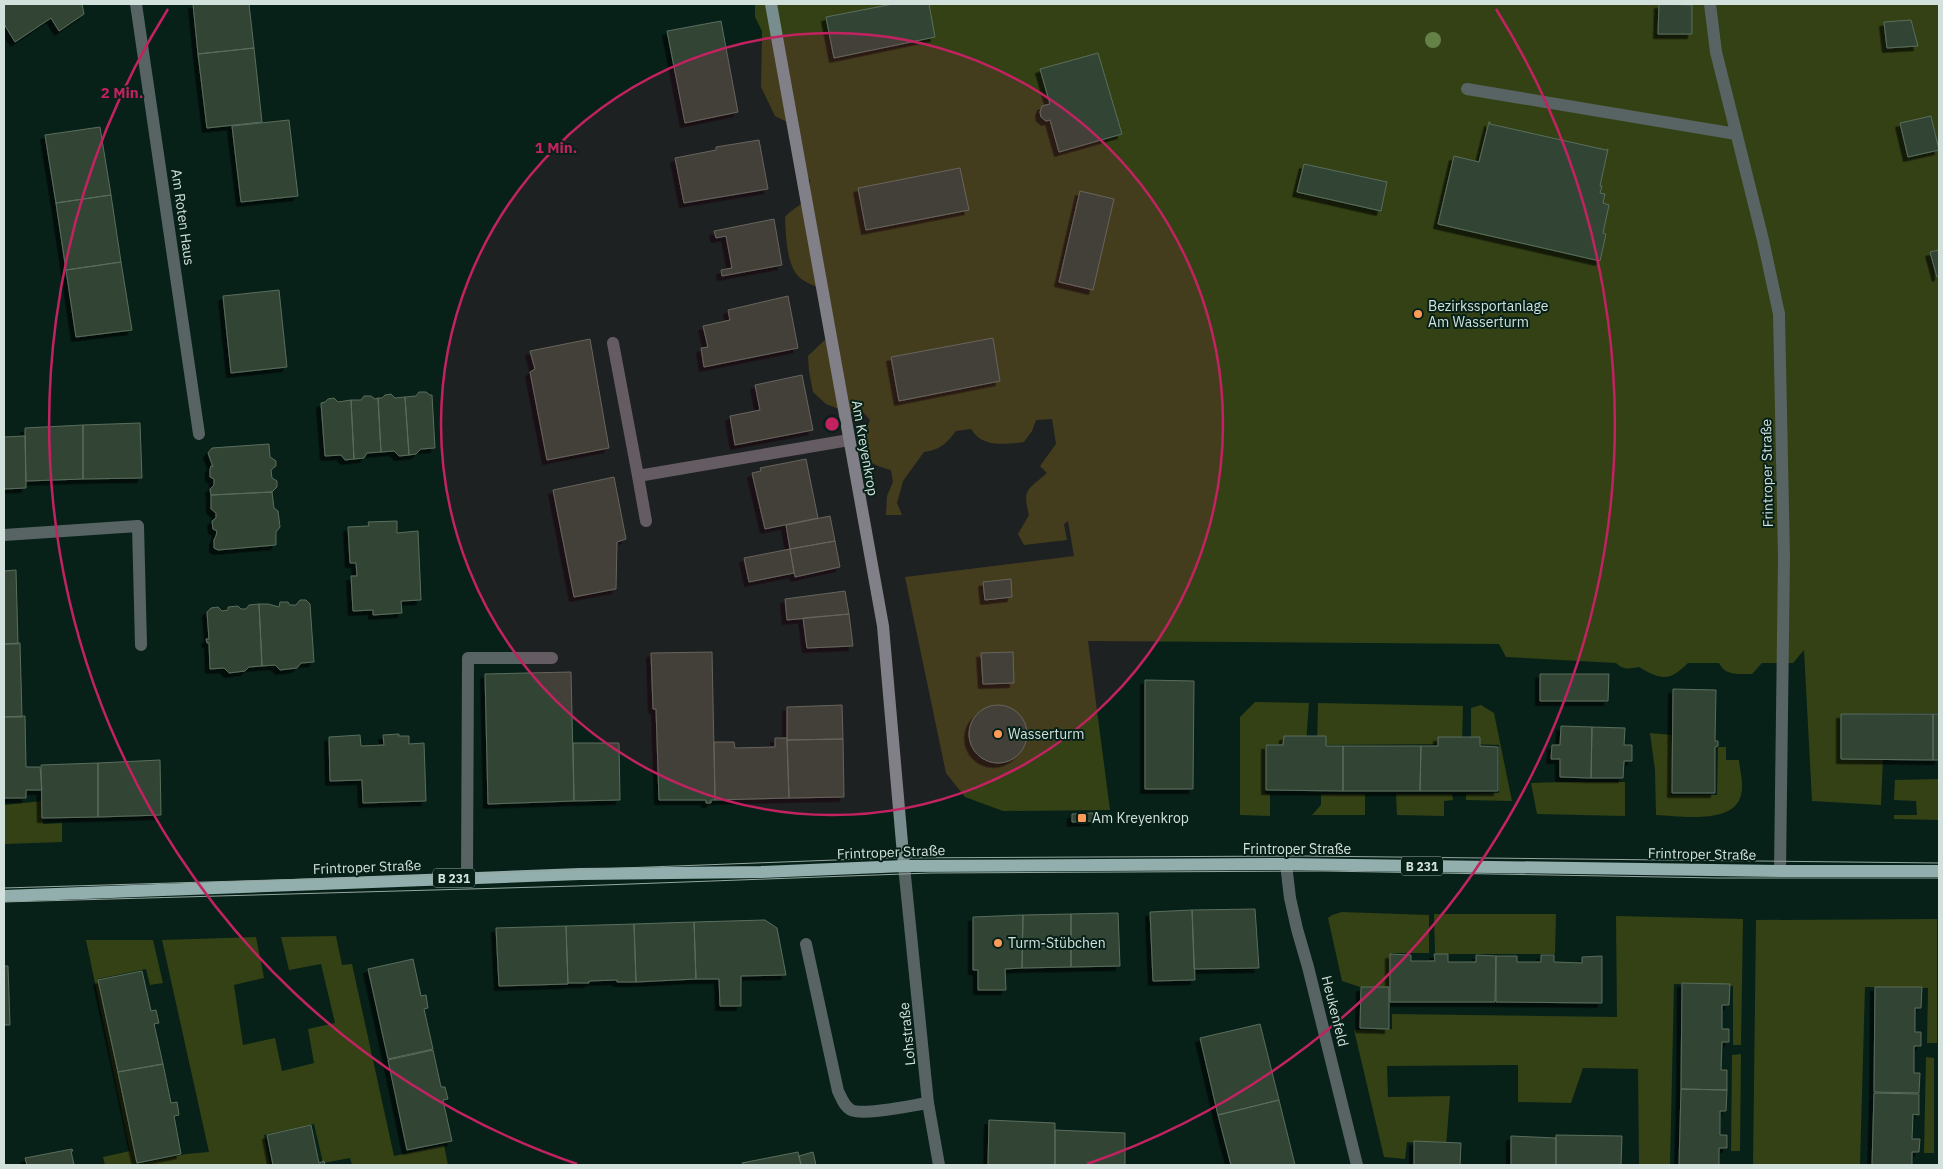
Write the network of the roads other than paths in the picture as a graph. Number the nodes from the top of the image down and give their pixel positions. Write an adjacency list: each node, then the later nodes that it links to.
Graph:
1 (136, 4): 7 (street, Am Roten Haus)
2 (771, 4): 8 (main road, Am Kreyenkrop)
3 (1710, 4): 5 (street, Frintroper Straße)
4 (1467, 89): 5 (street)
5 (1736, 134): 16 (street, Frintroper Straße)
6 (612, 343): 9 (street)
7 (199, 434)
8 (849, 440): 9 (street); 15 (main road, Am Kreyenkrop)
9 (638, 476): 10 (street)
10 (646, 521)
11 (4, 535): 12 (street)
12 (140, 645)
13 (552, 658): 18 (street)
14 (1286, 864): 15 (main road, Frintroper Straße / B 231); 16 (main road, Frintroper Straße / B 231); 24 (street, Heukenfeld)
15 (904, 866): 18 (main road, Frintroper Straße / B 231); 20 (street, Am Kreyenkrop)
16 (1780, 870): 17 (main road, Frintroper Straße / B 231)
17 (1939, 871)
18 (467, 878): 19 (main road, Frintroper Straße / B 231)
19 (4, 896)
20 (909, 900): 22 (street, Lohstraße)
21 (806, 944): 22 (street)
22 (928, 1102): 23 (street, Lohstraße)
23 (939, 1165)
24 (1358, 1165)

